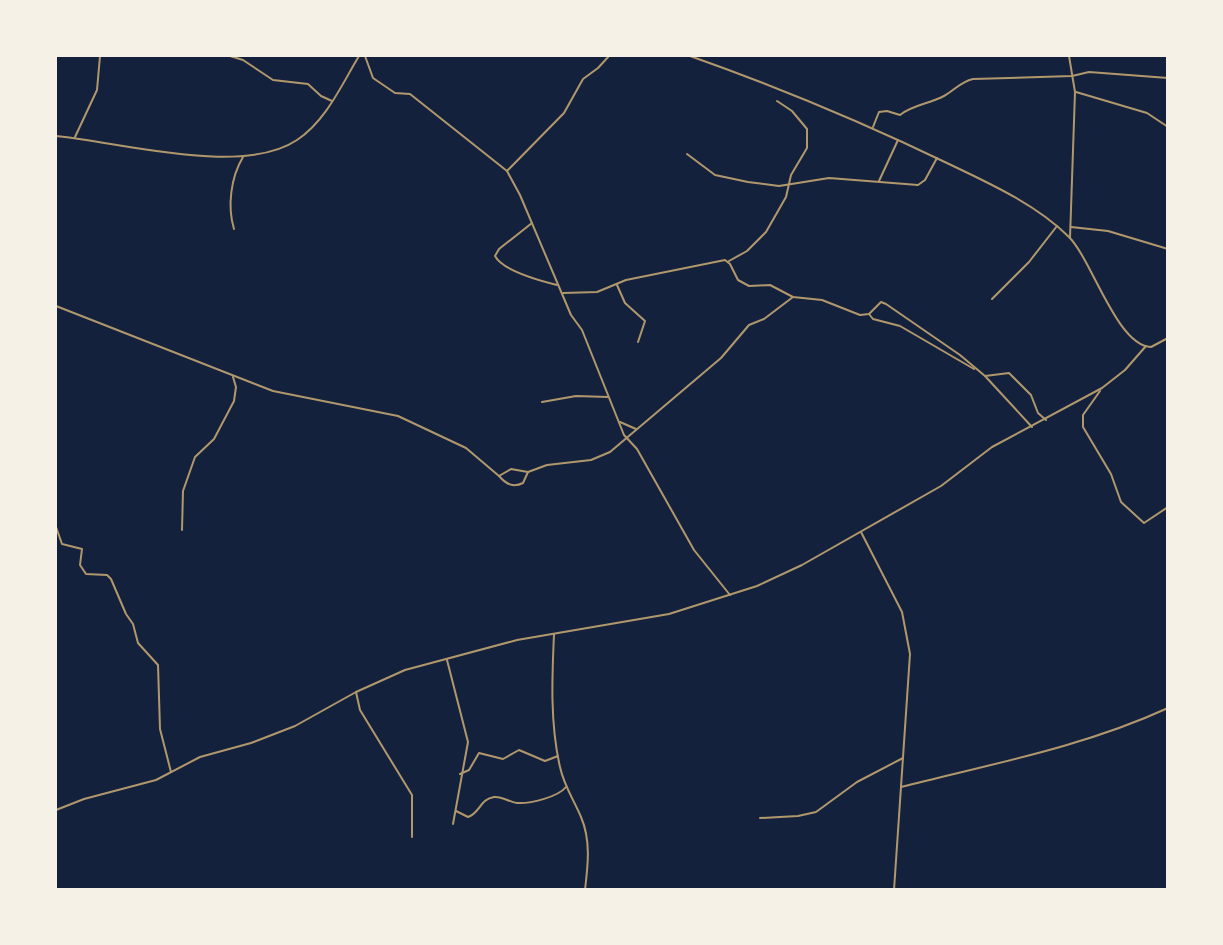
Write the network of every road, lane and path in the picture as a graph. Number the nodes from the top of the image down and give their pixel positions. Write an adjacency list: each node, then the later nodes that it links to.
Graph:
1 (100, 56): 16 (street)
2 (230, 56): 12 (street)
3 (358, 56): 12 (street)
4 (365, 56): 21 (street)
5 (609, 56): 21 (street)
6 (690, 56): 13 (street)
7 (1069, 56): 8 (street)
8 (1072, 76): 9 (street); 10 (street); 13 (street)
9 (1167, 78)
10 (1075, 92): 14 (street); 26 (street)
11 (777, 100): 23 (street)
12 (332, 101): 19 (street)
13 (873, 127): 17 (street)
14 (1167, 127)
15 (56, 136): 16 (street)
16 (74, 138): 19 (street)
17 (898, 140): 20 (street); 22 (street)
18 (687, 154): 23 (street)
19 (243, 157): 27 (street)
20 (937, 158): 22 (street); 25 (street)
21 (507, 171): 24 (street)
22 (878, 182): 23 (street)
23 (788, 185): 30 (street)
24 (532, 223): 31 (street); 31 (street)
25 (1057, 226): 28 (street); 35 (street)
26 (1071, 227): 28 (street); 29 (street)
27 (234, 229)
28 (1070, 238): 40 (street)
29 (1167, 249)
30 (728, 262): 32 (street); 34 (street)
31 (557, 285): 33 (street)
32 (617, 285): 33 (street); 39 (street)
33 (564, 293): 45 (street)
34 (793, 297): 37 (street); 50 (street)
35 (992, 299)
36 (56, 306): 43 (street)
37 (869, 314): 41 (street); 41 (street)
38 (1167, 338): 40 (street)
39 (638, 342)
40 (1146, 346): 44 (street)
41 (977, 370): 42 (street)
42 (985, 376): 47 (street); 49 (street)
43 (232, 377): 53 (street); 56 (street)
44 (1102, 388): 47 (street); 54 (street)
45 (608, 397): 46 (street); 48 (street)
46 (542, 402)
47 (1047, 420): 49 (street)
48 (619, 421): 50 (street); 51 (street)
49 (1033, 427): 57 (street)
50 (636, 429): 51 (street)
51 (627, 440): 52 (street); 58 (street)
52 (528, 472): 53 (street); 53 (street)
53 (499, 476)
54 (1167, 507)
55 (56, 527): 65 (street)
56 (182, 530)
57 (861, 532): 58 (street); 64 (street)
58 (730, 595): 59 (street)
59 (554, 634): 60 (street); 63 (street)
60 (447, 660): 61 (street); 66 (street)
61 (356, 692): 65 (street); 73 (street)
62 (1167, 708): 68 (street)
63 (558, 756): 66 (street); 67 (street)
64 (903, 758): 68 (street); 71 (street)
65 (171, 772): 69 (street)
66 (460, 774): 70 (street)
67 (566, 787): 70 (street); 74 (street)
68 (901, 787): 75 (street)
69 (56, 810)
70 (456, 810): 72 (street)
71 (760, 818)
72 (453, 824)
73 (412, 837)
74 (585, 890)
75 (894, 890)

